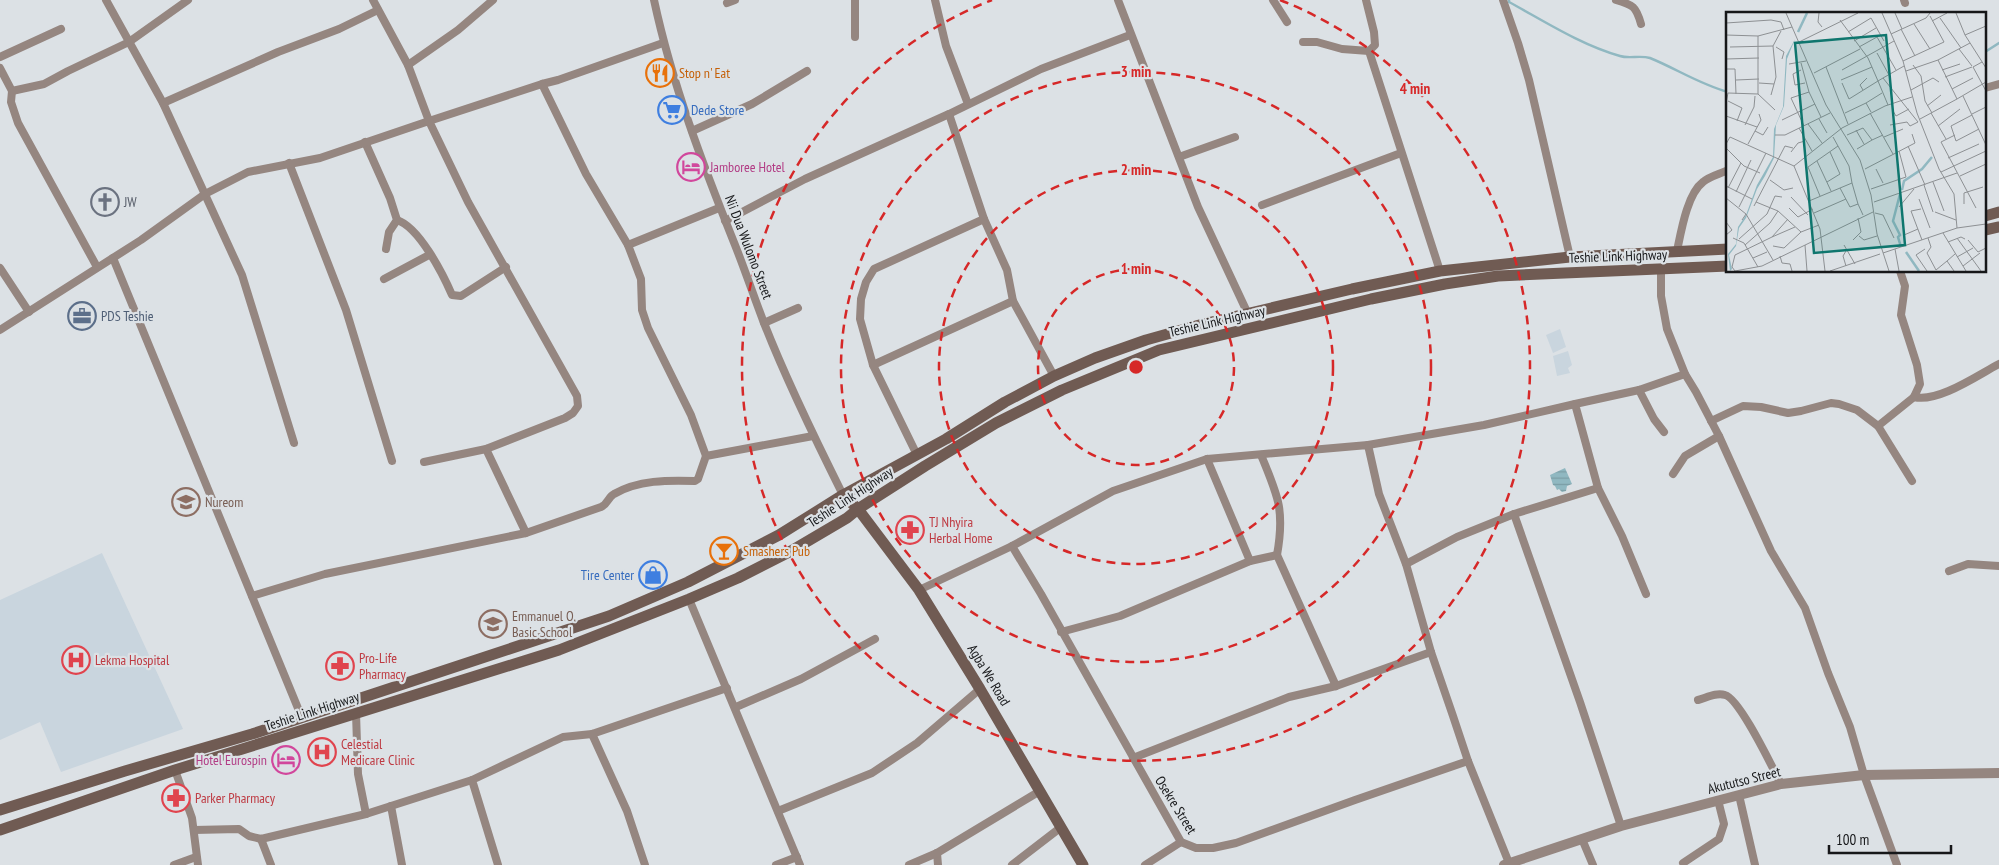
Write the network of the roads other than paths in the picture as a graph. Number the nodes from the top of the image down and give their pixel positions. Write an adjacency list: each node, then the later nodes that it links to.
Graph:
1 (106, 0): 19 (street)
2 (188, 0): 19 (street)
3 (373, 0): 13 (street)
4 (493, 0): 24 (street)
5 (654, 0): 21 (street, Nii Dua Wulomo Street)
6 (855, 0): 18 (street)
7 (935, 0): 32 (street)
8 (1118, 0): 17 (street)
9 (1273, 0): 14 (street)
10 (1366, 0): 22 (street)
11 (1503, 0): 57 (street)
12 (1616, 0): 15 (street)
13 (378, 10): 24 (street); 31 (street)
14 (1287, 22)
15 (1641, 24)
16 (60, 29): 23 (street)
17 (1130, 35): 32 (street); 39 (street)
18 (855, 37)
19 (129, 42): 30 (street); 31 (street)
20 (1303, 42): 22 (street)
21 (663, 43): 27 (street); 35 (street, Nii Dua Wulomo Street)
22 (1369, 51): 38 (street)
23 (0, 57)
24 (408, 65): 34 (street)
25 (0, 68): 30 (street)
26 (807, 71): 35 (street)
27 (542, 84): 34 (street); 52 (street)
28 (1999, 84): 29 (street)
29 (1986, 88)
30 (12, 91): 60 (street)
31 (163, 103): 42 (street)
32 (968, 104): 33 (street)
33 (949, 114): 47 (street); 49 (street)
34 (429, 121): 37 (street); 61 (street)
35 (692, 131): 44 (street, Nii Dua Wulomo Street)
36 (1235, 137): 39 (street)
37 (365, 142): 40 (street); 48 (street)
38 (1400, 153): 43 (street); 64 (street)
39 (1179, 157): 70 (street)
40 (289, 163): 42 (street); 92 (street)
41 (1726, 171): 55 (street)
42 (205, 194): 58 (street); 85 (street)
43 (1262, 205)
44 (719, 208): 49 (street, Nii Dua Wulomo Street); 52 (street)
45 (1999, 212): 46 (main road)
46 (1986, 216)
47 (984, 219): 67 (street); 74 (street)
48 (397, 220): 53 (street); 56 (street)
49 (725, 221): 71 (street, Nii Dua Wulomo Street)
50 (1999, 227): 51 (main road)
51 (1986, 230)
52 (628, 245): 90 (street)
53 (386, 249)
54 (1726, 249): 55 (main road, Teshie Link Highway)
55 (1677, 251): 57 (main road, Teshie Link Highway)
56 (429, 255): 61 (street); 66 (street)
57 (1570, 257): 64 (main road, Teshie Link Highway)
58 (113, 258): 60 (street); 109 (street)
59 (1726, 266): 63 (main road, Teshie Link Highway)
60 (96, 267): 69 (street)
61 (506, 267): 87 (street)
62 (0, 268): 69 (street)
63 (1661, 269): 75 (street); 98 (main road, Teshie Link Highway)
64 (1440, 271): 70 (main road, Teshie Link Highway)
65 (1900, 272): 78 (street)
66 (384, 279)
67 (1013, 301): 74 (street); 76 (street)
68 (798, 308): 71 (street)
69 (28, 312): 72 (street)
70 (1248, 314): 76 (main road, Teshie Link Highway)
71 (764, 323): 83 (street, Nii Dua Wulomo Street)
72 (0, 330)
73 (1999, 364): 78 (street)
74 (873, 365): 88 (street)
75 (1684, 374): 77 (street); 80 (street)
76 (1054, 376): 88 (main road, Teshie Link Highway)
77 (1639, 390): 79 (street); 82 (street)
78 (1914, 397): 81 (street)
79 (1575, 404): 86 (street); 96 (street)
80 (1711, 421): 81 (street); 84 (street)
81 (1878, 426): 95 (street)
82 (1664, 432)
83 (813, 436): 90 (street); 97 (street, Nii Dua Wulomo Street)
84 (1719, 436): 94 (street); 126 (street)
85 (294, 443)
86 (1368, 445): 89 (street); 104 (street)
87 (486, 449): 93 (street); 100 (street)
88 (917, 455): 97 (main road, Teshie Link Highway)
89 (1261, 455): 91 (street); 102 (street)
90 (706, 456): 100 (street)
91 (1208, 459): 101 (street); 103 (street)
92 (392, 461)
93 (424, 462)
94 (1673, 474)
95 (1912, 481)
96 (1598, 488): 99 (street); 108 (street)
97 (843, 495): 98 (main road, Agba We Road); 120 (main road, Teshie Link Highway)
98 (858, 509): 107 (main road, Agba We Road); 110 (main road, Teshie Link Highway)
99 (1514, 514): 104 (street); 136 (street)
100 (526, 533): 109 (street)
101 (1012, 546): 107 (street); 111 (street, Osekre Street)
102 (1277, 556): 103 (street); 114 (street)
103 (1250, 561): 111 (street)
104 (1406, 564): 113 (street)
105 (1999, 566): 106 (street)
106 (1949, 571)
107 (919, 590): 116 (main road, Agba We Road)
108 (1646, 594)
109 (252, 596): 120 (street)
110 (689, 600): 115 (street); 119 (main road, Teshie Link Highway)
111 (1061, 632): 122 (street, Osekre Street)
112 (876, 639): 118 (street)
113 (1431, 652): 114 (street); 123 (street)
114 (1336, 686): 122 (street)
115 (727, 688): 118 (street); 121 (street)
116 (980, 689): 129 (main road, Agba We Road); 134 (street)
117 (1698, 700): 128 (street)
118 (736, 707): 134 (street)
119 (356, 713): 124 (main road, Teshie Link Highway); 135 (street)
120 (302, 718): 133 (main road, Teshie Link Highway)
121 (592, 734): 127 (street); 152 (street)
122 (1133, 758): 142 (street, Osekre Street)
123 (1468, 761): 142 (street, Osekre Street); 147 (street)
124 (175, 770): 138 (main road, Teshie Link Highway); 139 (street)
125 (1999, 773): 126 (street, Akututso Street)
126 (1864, 775): 128 (street, Akututso Street); 162 (street)
127 (472, 780): 132 (street); 151 (street)
128 (1781, 784): 130 (street, Akututso Street)
129 (1040, 791): 137 (main road, Agba We Road); 143 (street)
130 (1740, 795): 131 (street, Akututso Street); 161 (street)
131 (1718, 800): 136 (street, Akututso Street); 146 (street)
132 (391, 806): 135 (street); 150 (street)
133 (0, 810)
134 (778, 811): 144 (street)
135 (366, 814): 140 (street)
136 (1621, 826): 141 (street, Akututso Street)
137 (1060, 828): 157 (street); 158 (main road, Agba We Road)
138 (0, 830)
139 (194, 830): 140 (street); 145 (street)
140 (261, 839): 149 (street)
141 (1582, 839): 147 (street, Akututso Street); 160 (street)
142 (1181, 842): 159 (street)
143 (937, 853): 155 (street); 156 (street)
144 (796, 857): 153 (street); 154 (street)
145 (197, 861): 148 (street)
146 (1683, 863)
147 (1507, 864)
148 (174, 865)
149 (271, 865)
150 (402, 865)
151 (498, 865)
152 (645, 865)
153 (776, 865)
154 (800, 865)
155 (909, 865)
156 (938, 865)
157 (1012, 865)
158 (1083, 865)
159 (1145, 865)
160 (1593, 865)
161 (1755, 865)
162 (1897, 865)

